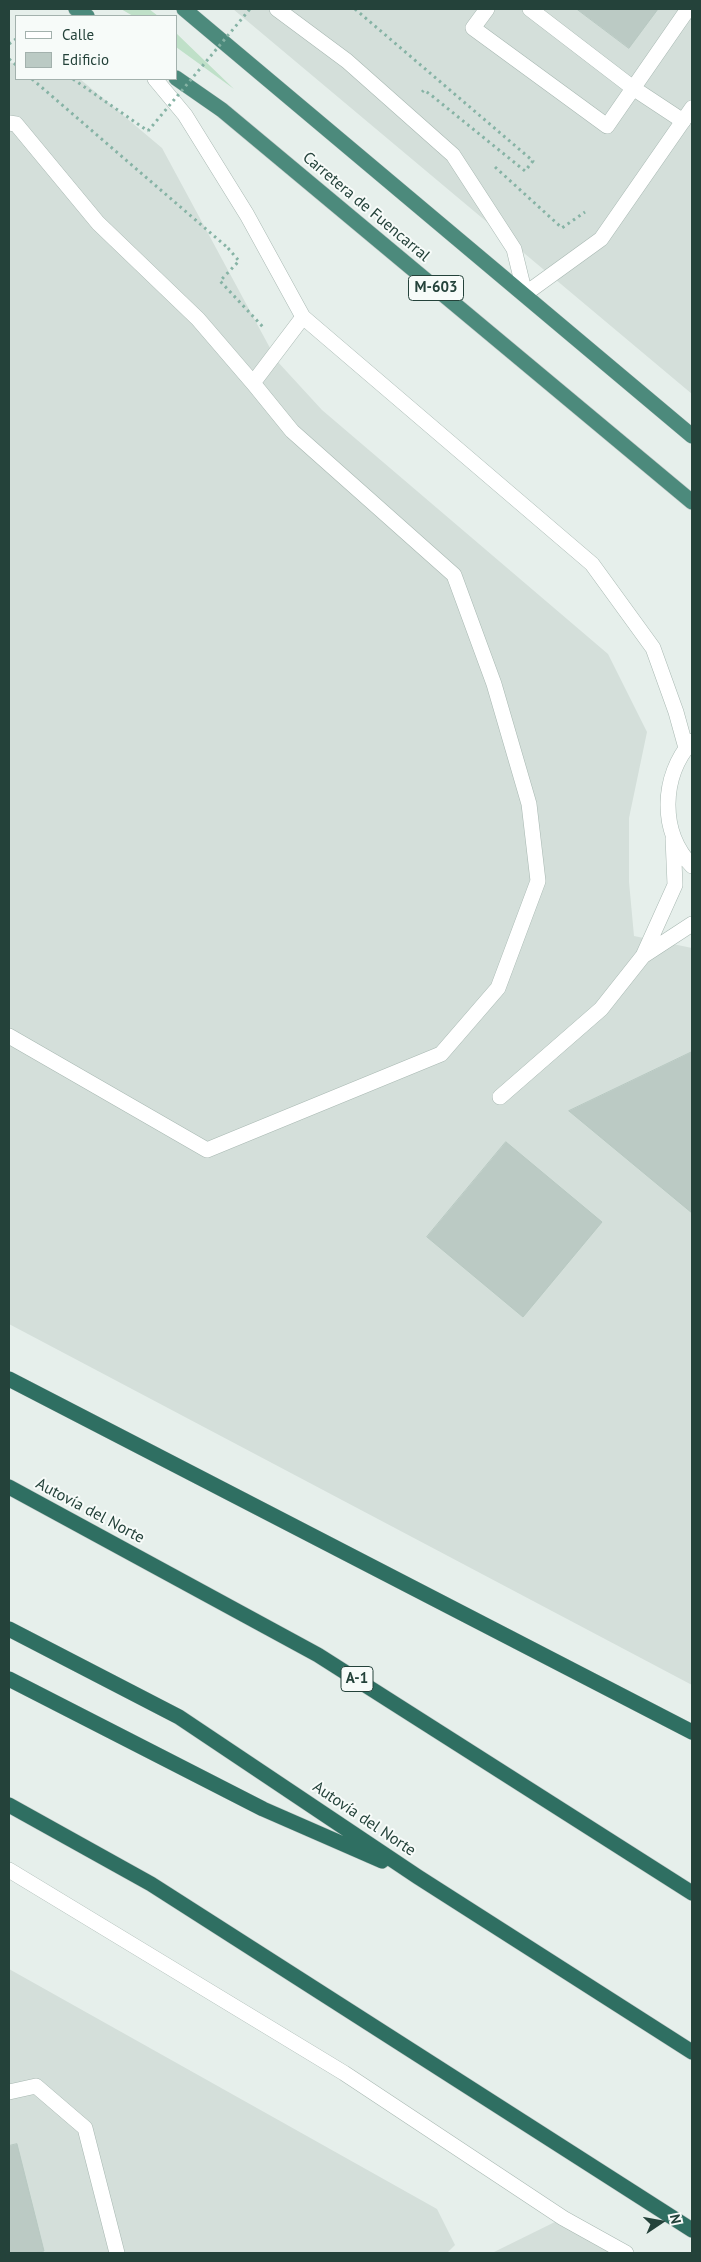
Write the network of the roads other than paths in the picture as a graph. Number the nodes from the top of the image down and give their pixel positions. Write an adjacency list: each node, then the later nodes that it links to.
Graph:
1 (184, 9): 12 (highway)
2 (277, 9): 12 (street)
3 (487, 9): 8 (street)
4 (530, 9): 8 (street)
5 (688, 9): 8 (street)
6 (178, 79): 16 (highway, Carretera de Fuencarral / M-603)
7 (156, 80): 13 (street)
8 (633, 88): 10 (street)
9 (692, 108): 10 (street)
10 (683, 121): 12 (street)
11 (9, 123): 14 (street)
12 (525, 294): 15 (highway)
13 (303, 317): 14 (street); 17 (street)
14 (253, 383): 22 (street)
15 (692, 436)
16 (692, 502)
17 (689, 744): 18 (street)
18 (673, 838): 19 (street); 21 (street)
19 (692, 866)
20 (692, 924): 21 (street)
21 (643, 956): 23 (street)
22 (9, 1036)
23 (500, 1097)
24 (9, 1379): 28 (highway)
25 (9, 1487): 32 (highway, Autovía del Norte / A-1)
26 (9, 1629): 31 (highway, Autovía del Norte)
27 (9, 1679): 31 (highway)
28 (692, 1732)
29 (9, 1805): 35 (highway)
30 (9, 1870): 37 (street)
31 (418, 1877): 33 (highway, Autovía del Norte)
32 (692, 1893)
33 (692, 2052)
34 (9, 2092): 36 (street)
35 (692, 2230)
36 (117, 2253)
37 (626, 2253)

